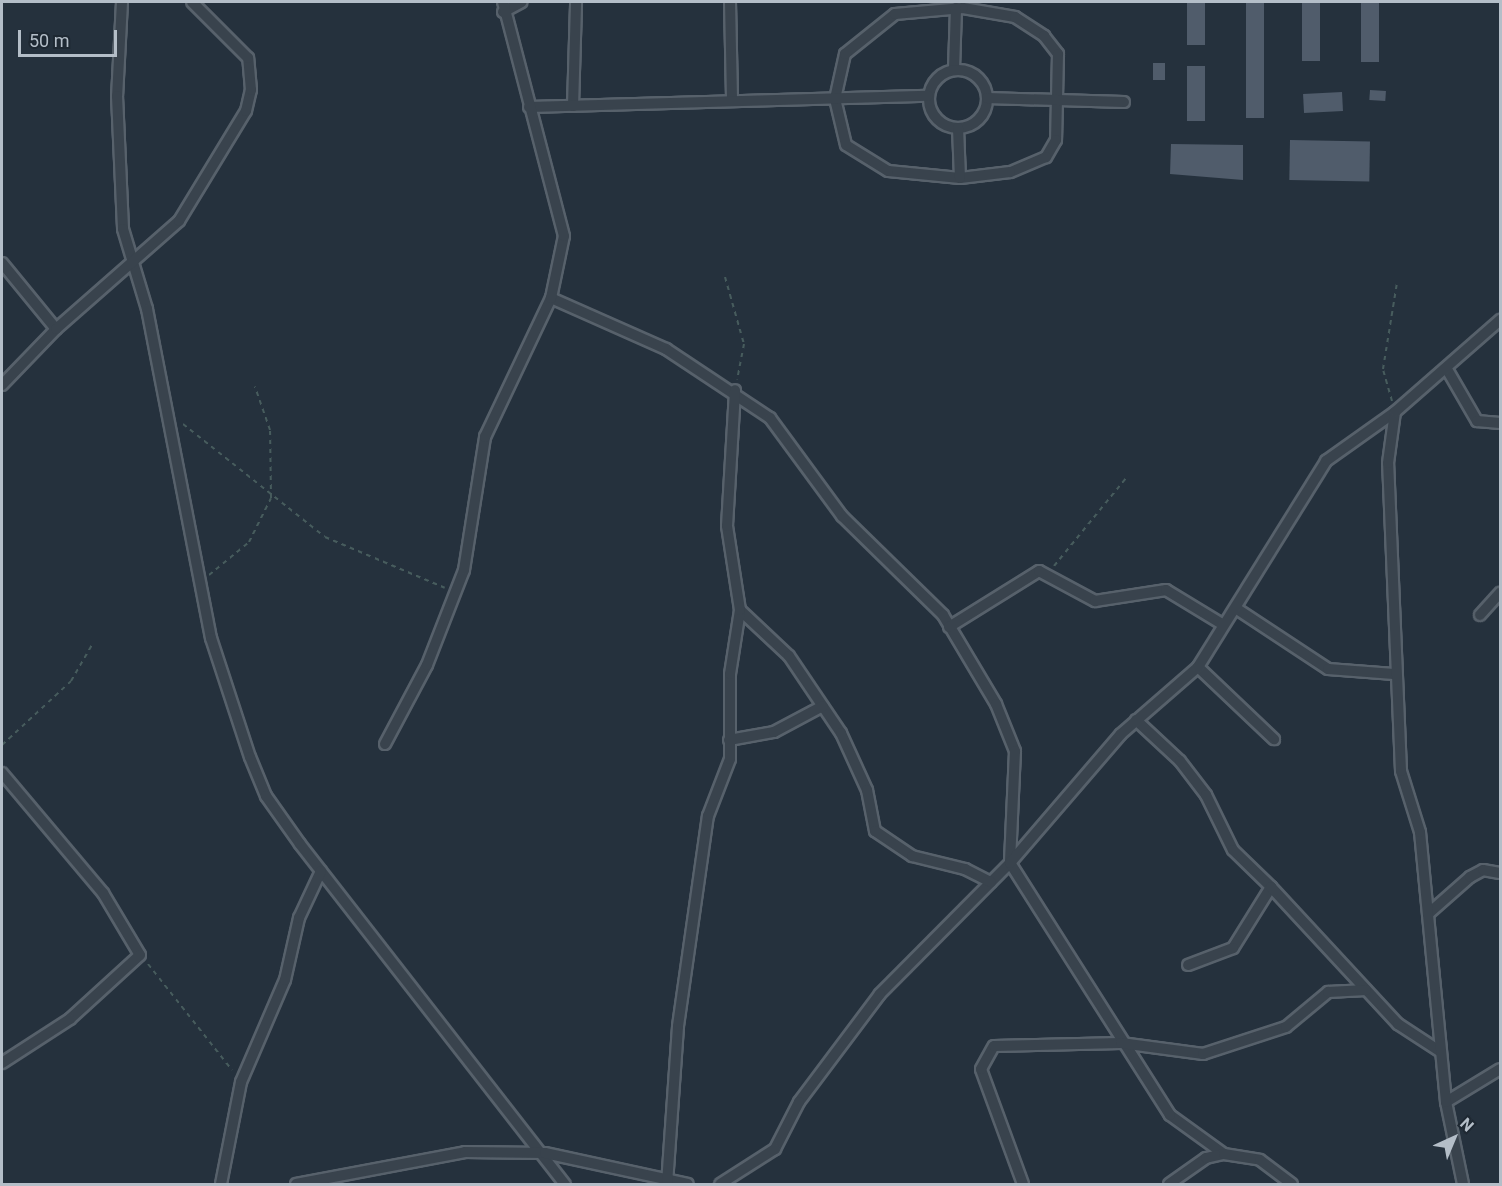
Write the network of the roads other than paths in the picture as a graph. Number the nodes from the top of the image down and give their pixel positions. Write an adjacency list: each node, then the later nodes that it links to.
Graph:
1 (122, 2): 20 (street)
2 (192, 2): 20 (street)
3 (522, 2): 6 (street)
4 (576, 2): 15 (street)
5 (730, 2): 13 (street)
6 (503, 7): 16 (street)
7 (957, 8): 8 (street); 11 (street); 12 (street)
8 (954, 69): 9 (street); 10 (street)
9 (928, 96): 11 (street); 17 (street)
10 (987, 98): 12 (street); 17 (street)
11 (836, 99): 13 (street); 18 (street)
12 (1061, 100): 14 (street); 18 (street)
13 (732, 101): 15 (street)
14 (1124, 102)
15 (573, 106): 16 (street)
16 (529, 107): 21 (street)
17 (958, 128): 18 (street)
18 (960, 178)
19 (2, 263): 23 (street)
20 (132, 267): 23 (street); 44 (street)
21 (551, 298): 26 (street); 41 (street)
22 (1500, 320): 24 (street)
23 (56, 329): 25 (street)
24 (1448, 371): 27 (street); 28 (street)
25 (2, 385)
26 (735, 390): 31 (street); 34 (street)
27 (1395, 412): 30 (street); 36 (street)
28 (1500, 423)
29 (1500, 593): 32 (street)
30 (1237, 609): 33 (street); 36 (street)
31 (740, 610): 37 (street); 40 (street)
32 (1480, 615)
33 (1222, 624): 34 (street); 35 (street)
34 (949, 627): 43 (street)
35 (1198, 667): 38 (street); 39 (street)
36 (1394, 674): 48 (street)
37 (823, 706): 40 (street); 46 (street)
38 (1136, 720): 43 (street); 47 (street)
39 (1274, 739)
40 (729, 740): 58 (street)
41 (385, 744)
42 (2, 773): 53 (street)
43 (1010, 863): 46 (street); 51 (street)
44 (321, 871): 56 (street); 60 (street)
45 (1500, 873): 48 (street)
46 (991, 882): 59 (street)
47 (1271, 887): 49 (street); 50 (street)
48 (1428, 914): 52 (street)
49 (1188, 965)
50 (1366, 990): 51 (street); 52 (street)
51 (1121, 1043): 57 (street); 64 (street)
52 (1442, 1052): 55 (street)
53 (2, 1063)
54 (1500, 1069): 55 (street)
55 (1446, 1102): 67 (street)
56 (545, 1153): 58 (street); 61 (street); 62 (street)
57 (1224, 1154): 65 (street); 66 (street)
58 (667, 1181): 63 (street)
59 (720, 1184)
60 (221, 1185)
61 (296, 1185)
62 (565, 1185)
63 (688, 1185)
64 (1023, 1185)
65 (1169, 1185)
66 (1292, 1185)
67 (1463, 1185)

